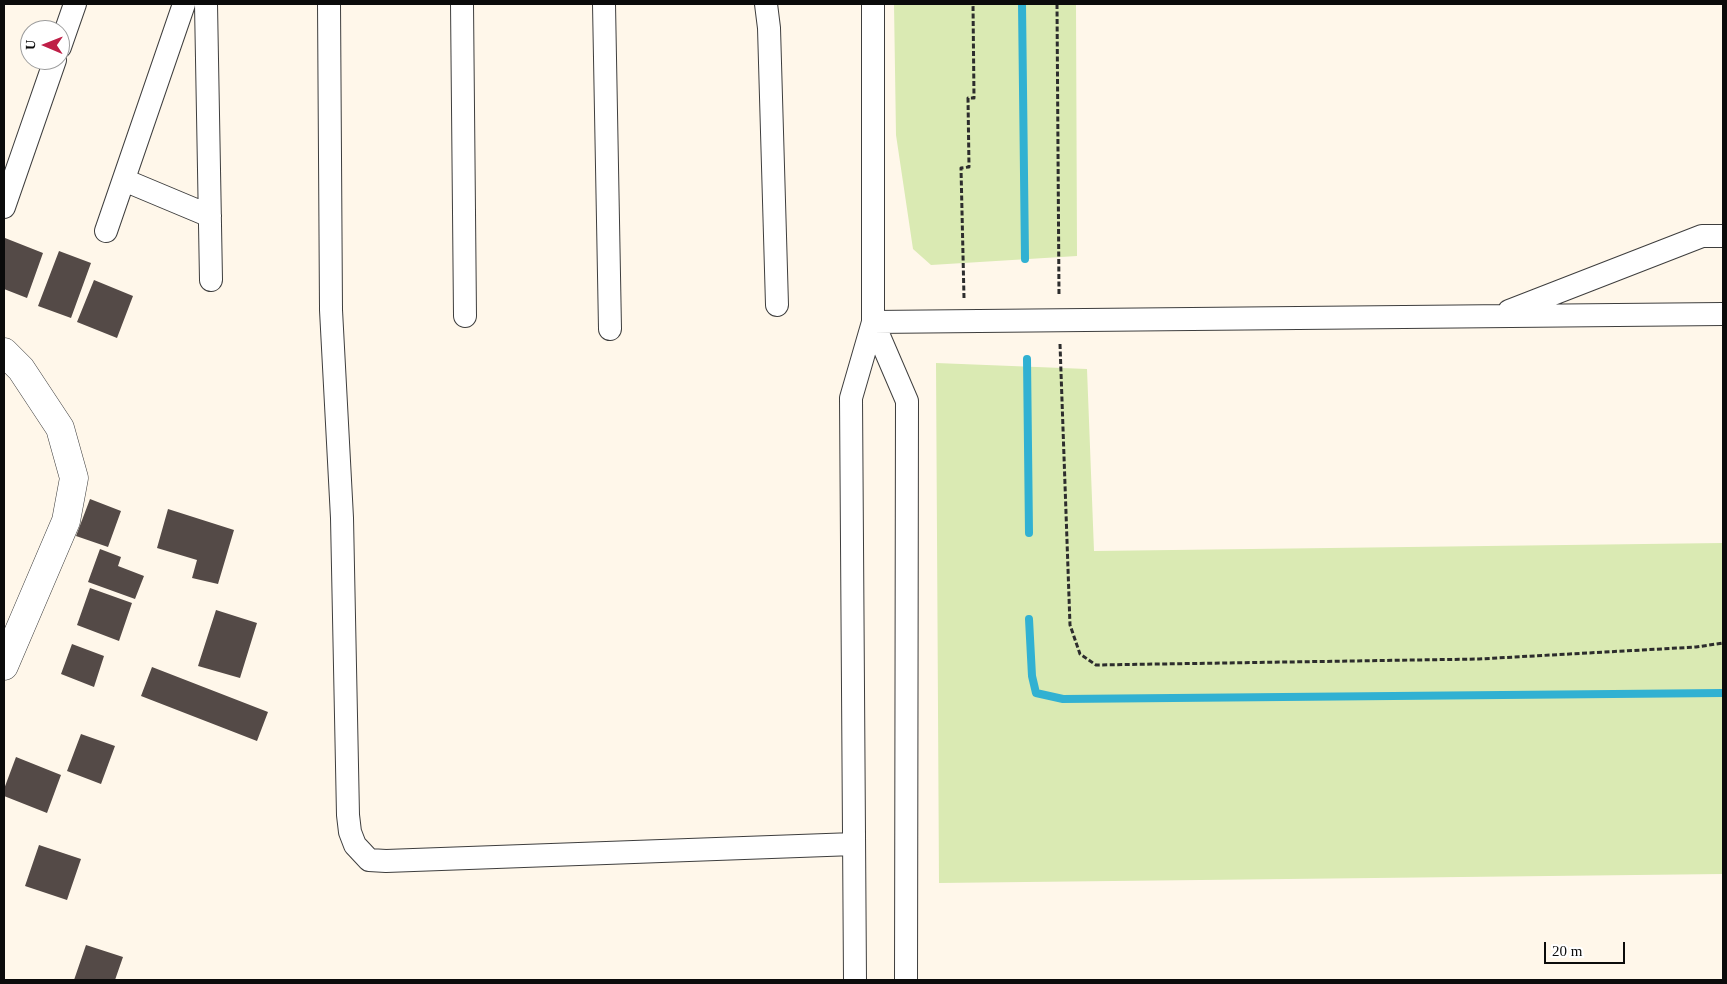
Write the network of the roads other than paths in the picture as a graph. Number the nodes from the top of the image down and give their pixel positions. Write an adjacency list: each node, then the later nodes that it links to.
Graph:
1 (75, 4): 9 (street)
2 (184, 4): 11 (street)
3 (206, 4): 13 (street)
4 (329, 4): 25 (street)
5 (462, 4): 19 (street)
6 (604, 4): 22 (street)
7 (766, 4): 17 (street)
8 (873, 4): 21 (street)
9 (69, 20)
10 (52, 70): 12 (street)
11 (124, 180): 13 (street); 14 (street)
12 (4, 207)
13 (210, 216): 16 (street)
14 (106, 231)
15 (1723, 236): 20 (street)
16 (211, 280)
17 (777, 305)
18 (1723, 314): 20 (street)
19 (465, 316)
20 (1497, 316): 21 (street)
21 (872, 322): 25 (street); 27 (street)
22 (610, 329)
23 (4, 352): 24 (street)
24 (4, 666)
25 (854, 844): 26 (street)
26 (855, 980)
27 (906, 980)

